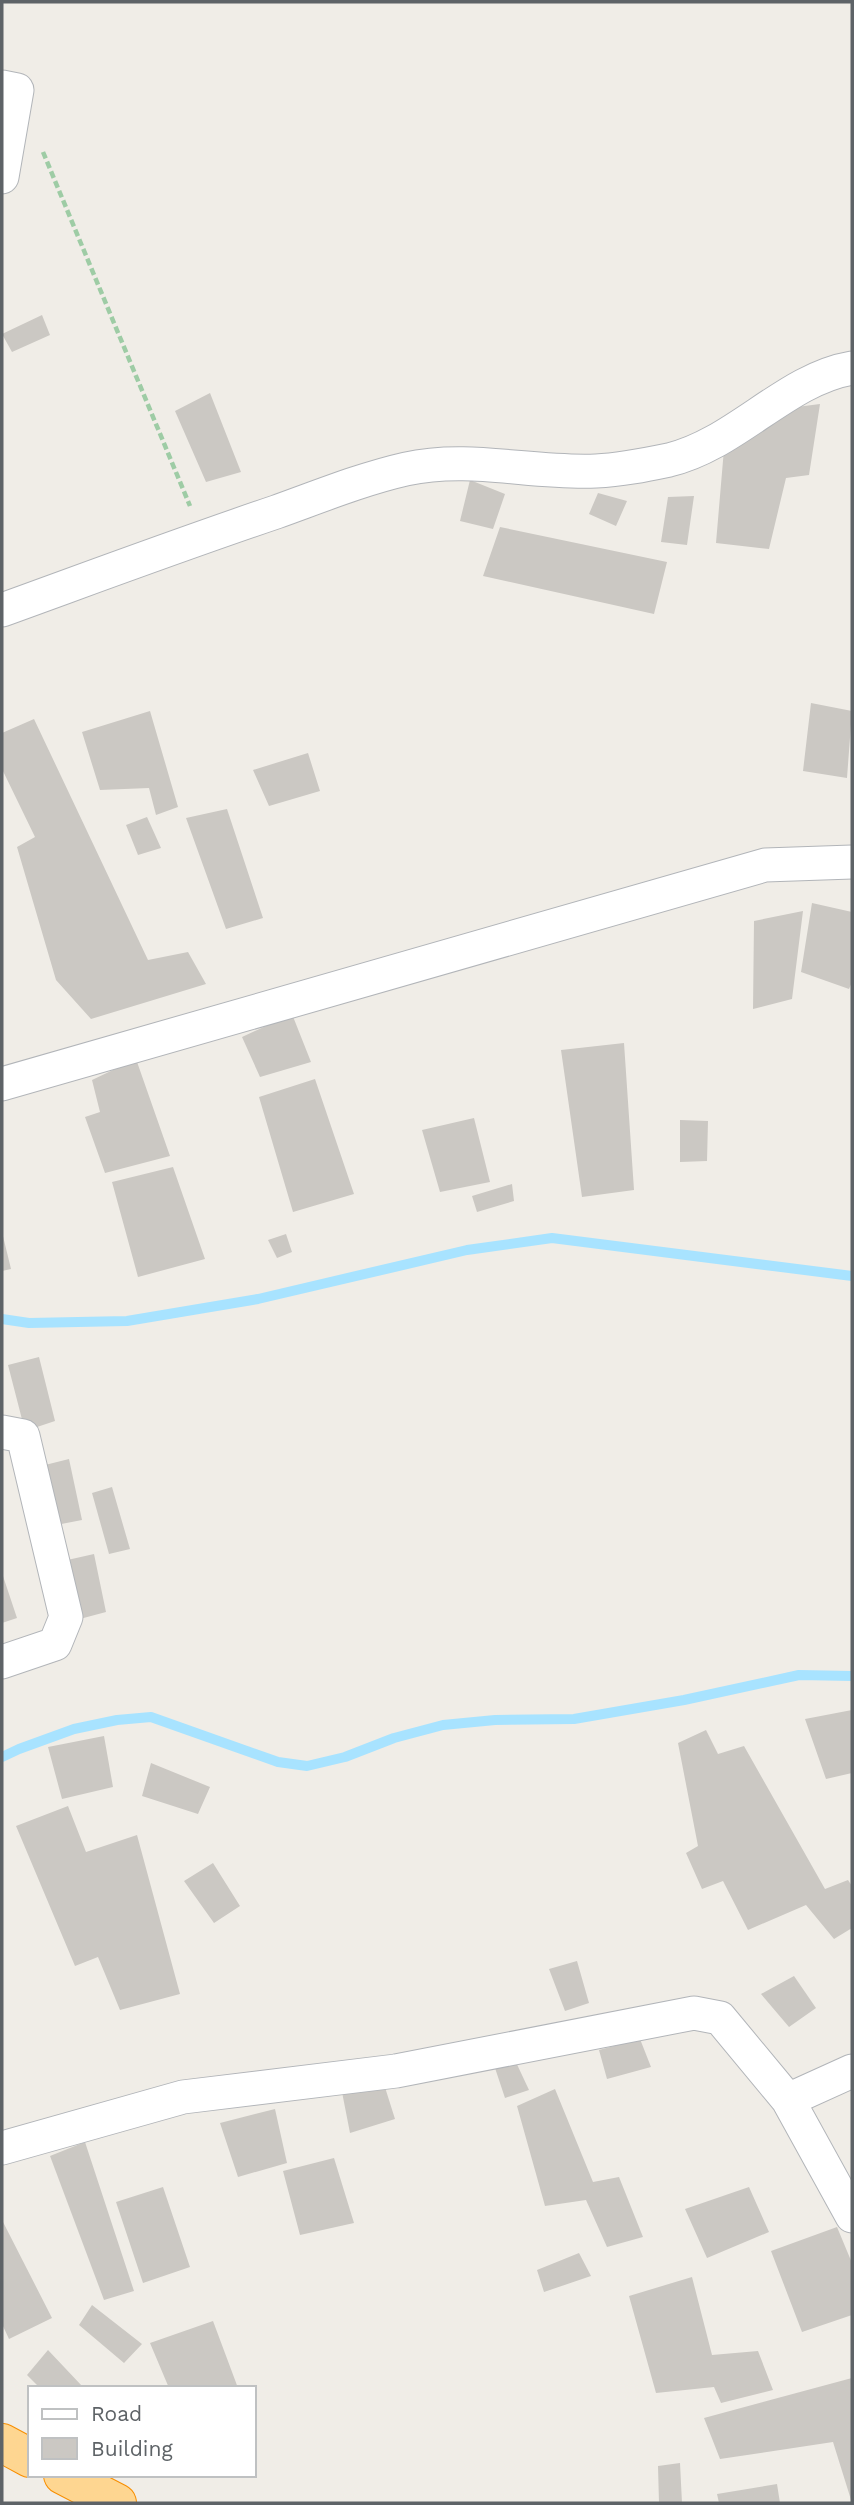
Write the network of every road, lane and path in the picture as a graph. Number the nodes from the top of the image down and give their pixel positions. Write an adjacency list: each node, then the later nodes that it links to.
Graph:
1 (2, 87): 3 (street)
2 (38, 141): 5 (path)
3 (2, 177)
4 (852, 368): 5 (street)
5 (202, 537): 6 (street)
6 (2, 610)
7 (852, 862): 8 (street)
8 (2, 1084)
9 (2, 1432): 10 (street)
10 (2, 1661)
11 (852, 2071): 12 (street)
12 (788, 2100): 13 (street); 14 (street)
13 (2, 2148)
14 (852, 2216)
15 (2, 2443): 16 (highway)
16 (28, 2457)
17 (67, 2477): 18 (highway)
18 (117, 2503)

